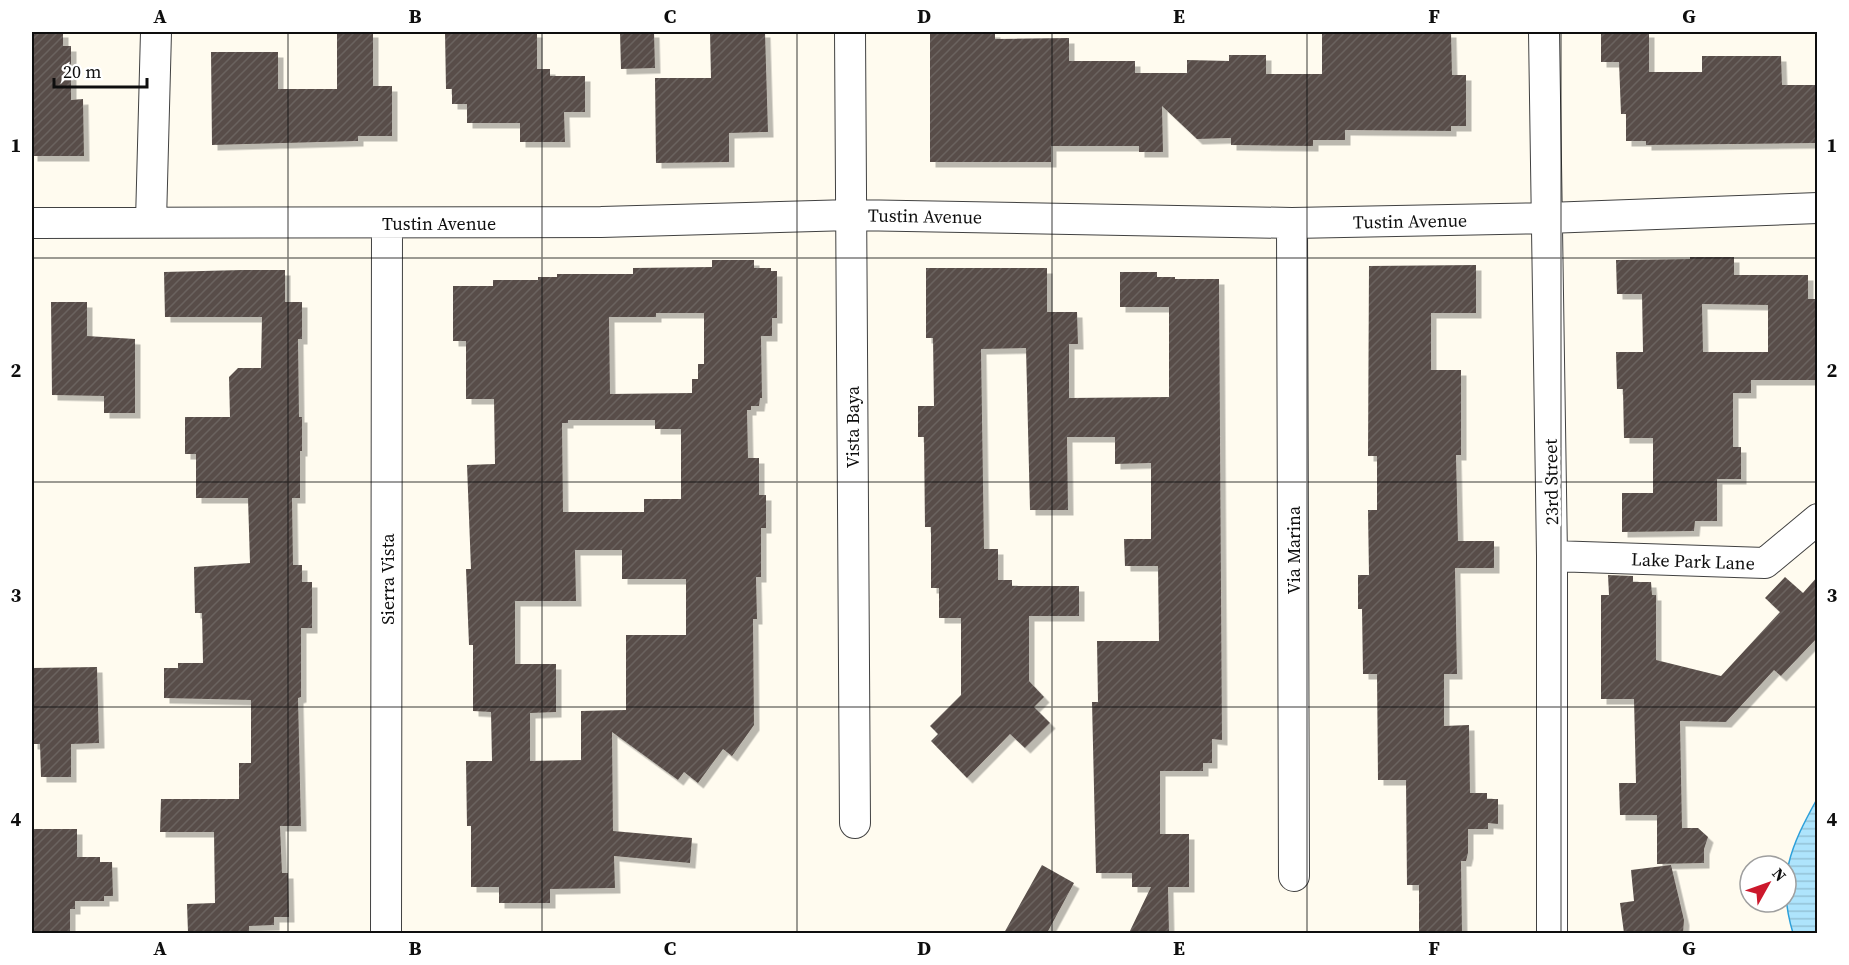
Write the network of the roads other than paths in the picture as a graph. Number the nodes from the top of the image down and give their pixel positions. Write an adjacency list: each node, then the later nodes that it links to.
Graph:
1 (156, 32): 7 (street)
2 (850, 32): 5 (street, Vista Baya)
3 (1544, 32): 6 (street, 23rd Street)
4 (1818, 208): 6 (street, Tustin Avenue)
5 (851, 215): 9 (street, Tustin Avenue); 10 (street, Tustin Avenue); 13 (street, Vista Baya)
6 (1547, 218): 9 (street, Tustin Avenue); 12 (street, 23rd Street)
7 (151, 221): 8 (street, Tustin Avenue); 10 (street, Tustin Avenue)
8 (32, 223)
9 (1292, 223): 14 (street, Via Marina)
10 (387, 224): 15 (street, Sierra Vista)
11 (1818, 519): 12 (street, Lake Park Lane)
12 (1552, 556): 16 (street, 23rd Street)
13 (855, 823)
14 (1294, 876)
15 (386, 933)
16 (1552, 933)

